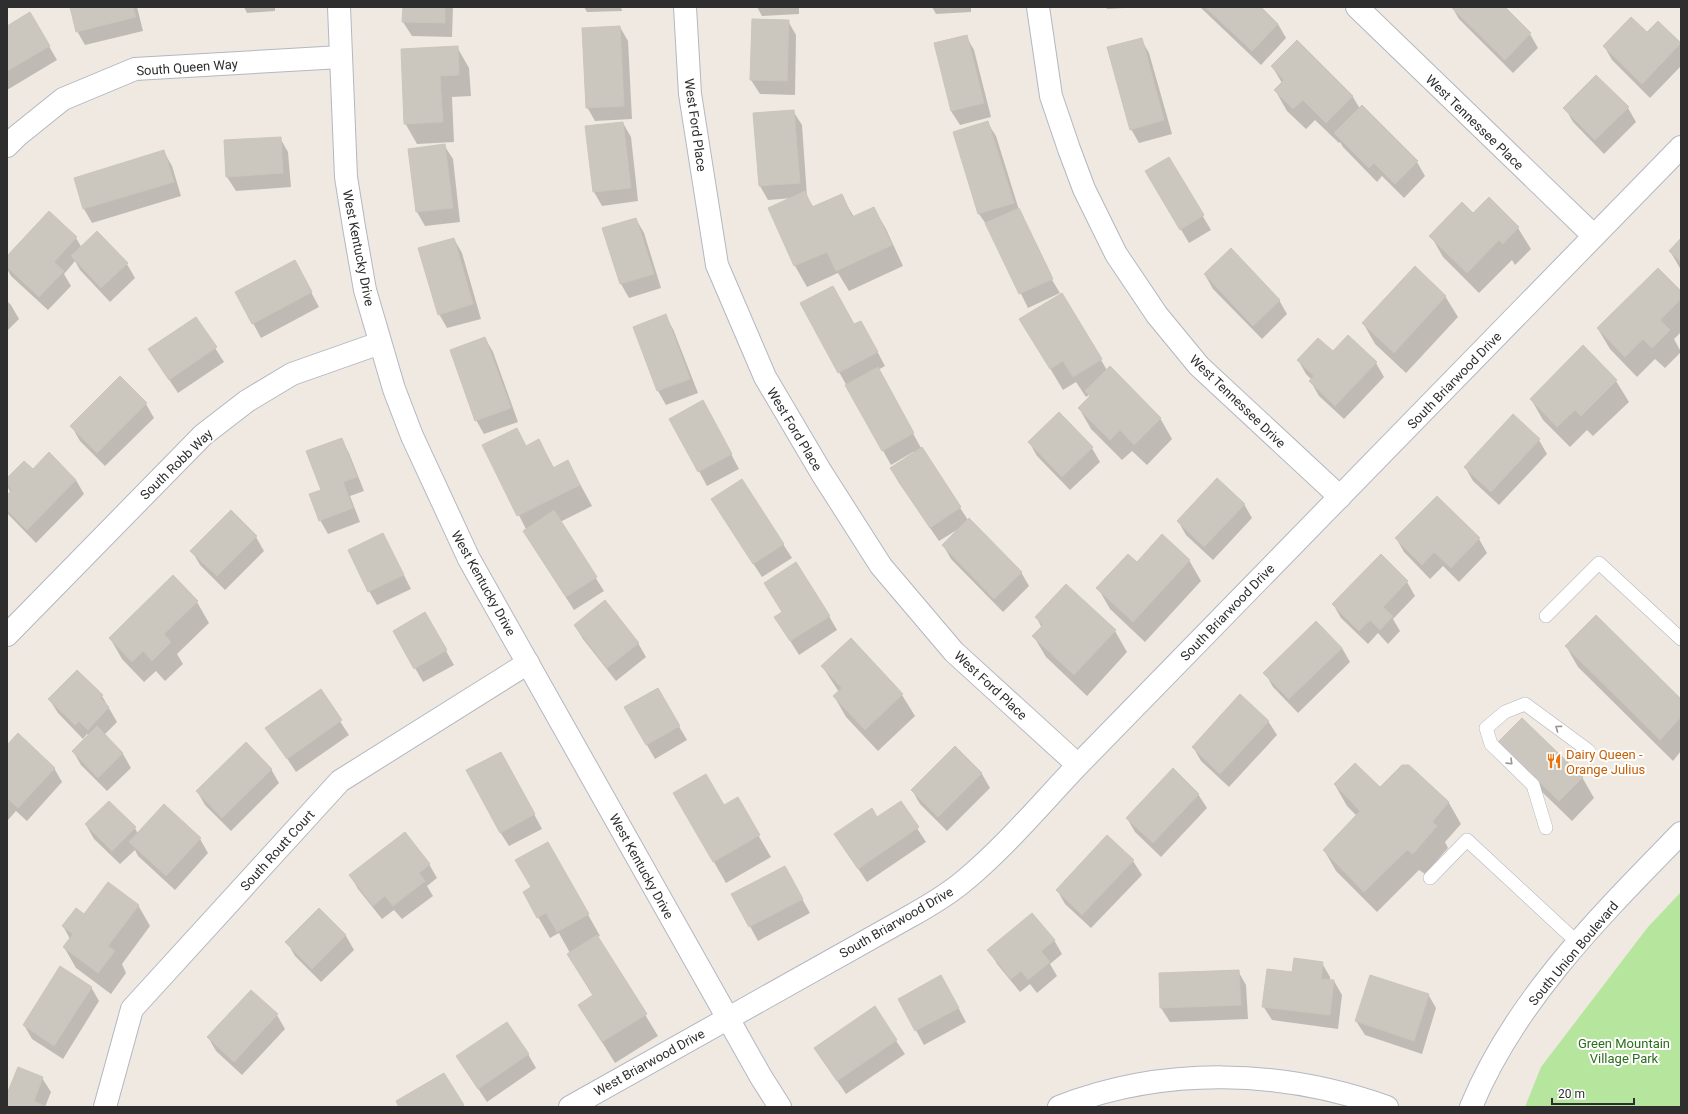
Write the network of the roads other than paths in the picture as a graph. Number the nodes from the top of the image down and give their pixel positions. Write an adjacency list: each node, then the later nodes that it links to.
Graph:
1 (339, 7): 5 (street, West Kentucky Drive)
2 (686, 7): 16 (street, West Ford Place)
3 (1038, 7): 10 (street, West Tennessee Drive)
4 (1357, 7): 8 (street, West Tennessee Place)
5 (341, 57): 6 (street, South Queen Way); 9 (street, West Kentucky Drive)
6 (7, 146)
7 (1681, 147): 8 (street, South Briarwood Drive)
8 (1594, 236): 10 (street, South Briarwood Drive)
9 (380, 343): 12 (street, South Robb Way); 14 (street, West Kentucky Drive)
10 (1340, 497): 16 (street, South Briarwood Drive)
11 (1546, 616): 13 (lane)
12 (7, 635)
13 (1681, 639)
14 (528, 663): 21 (street, West Kentucky Drive); 22 (street, South Routt Court)
15 (1589, 751): 17 (lane, one-way to 17)
16 (1078, 765): 21 (street, South Briarwood Drive)
17 (1546, 828)
18 (1681, 833): 20 (street, South Union Boulevard)
19 (1430, 878): 20 (lane)
20 (1578, 942): 27 (street, South Union Boulevard)
21 (728, 1018): 23 (street, West Briarwood Drive); 24 (street, West Kentucky Drive)
22 (105, 1107)
23 (570, 1107)
24 (780, 1107)
25 (1059, 1107): 26 (street)
26 (1387, 1107)
27 (1471, 1107)

